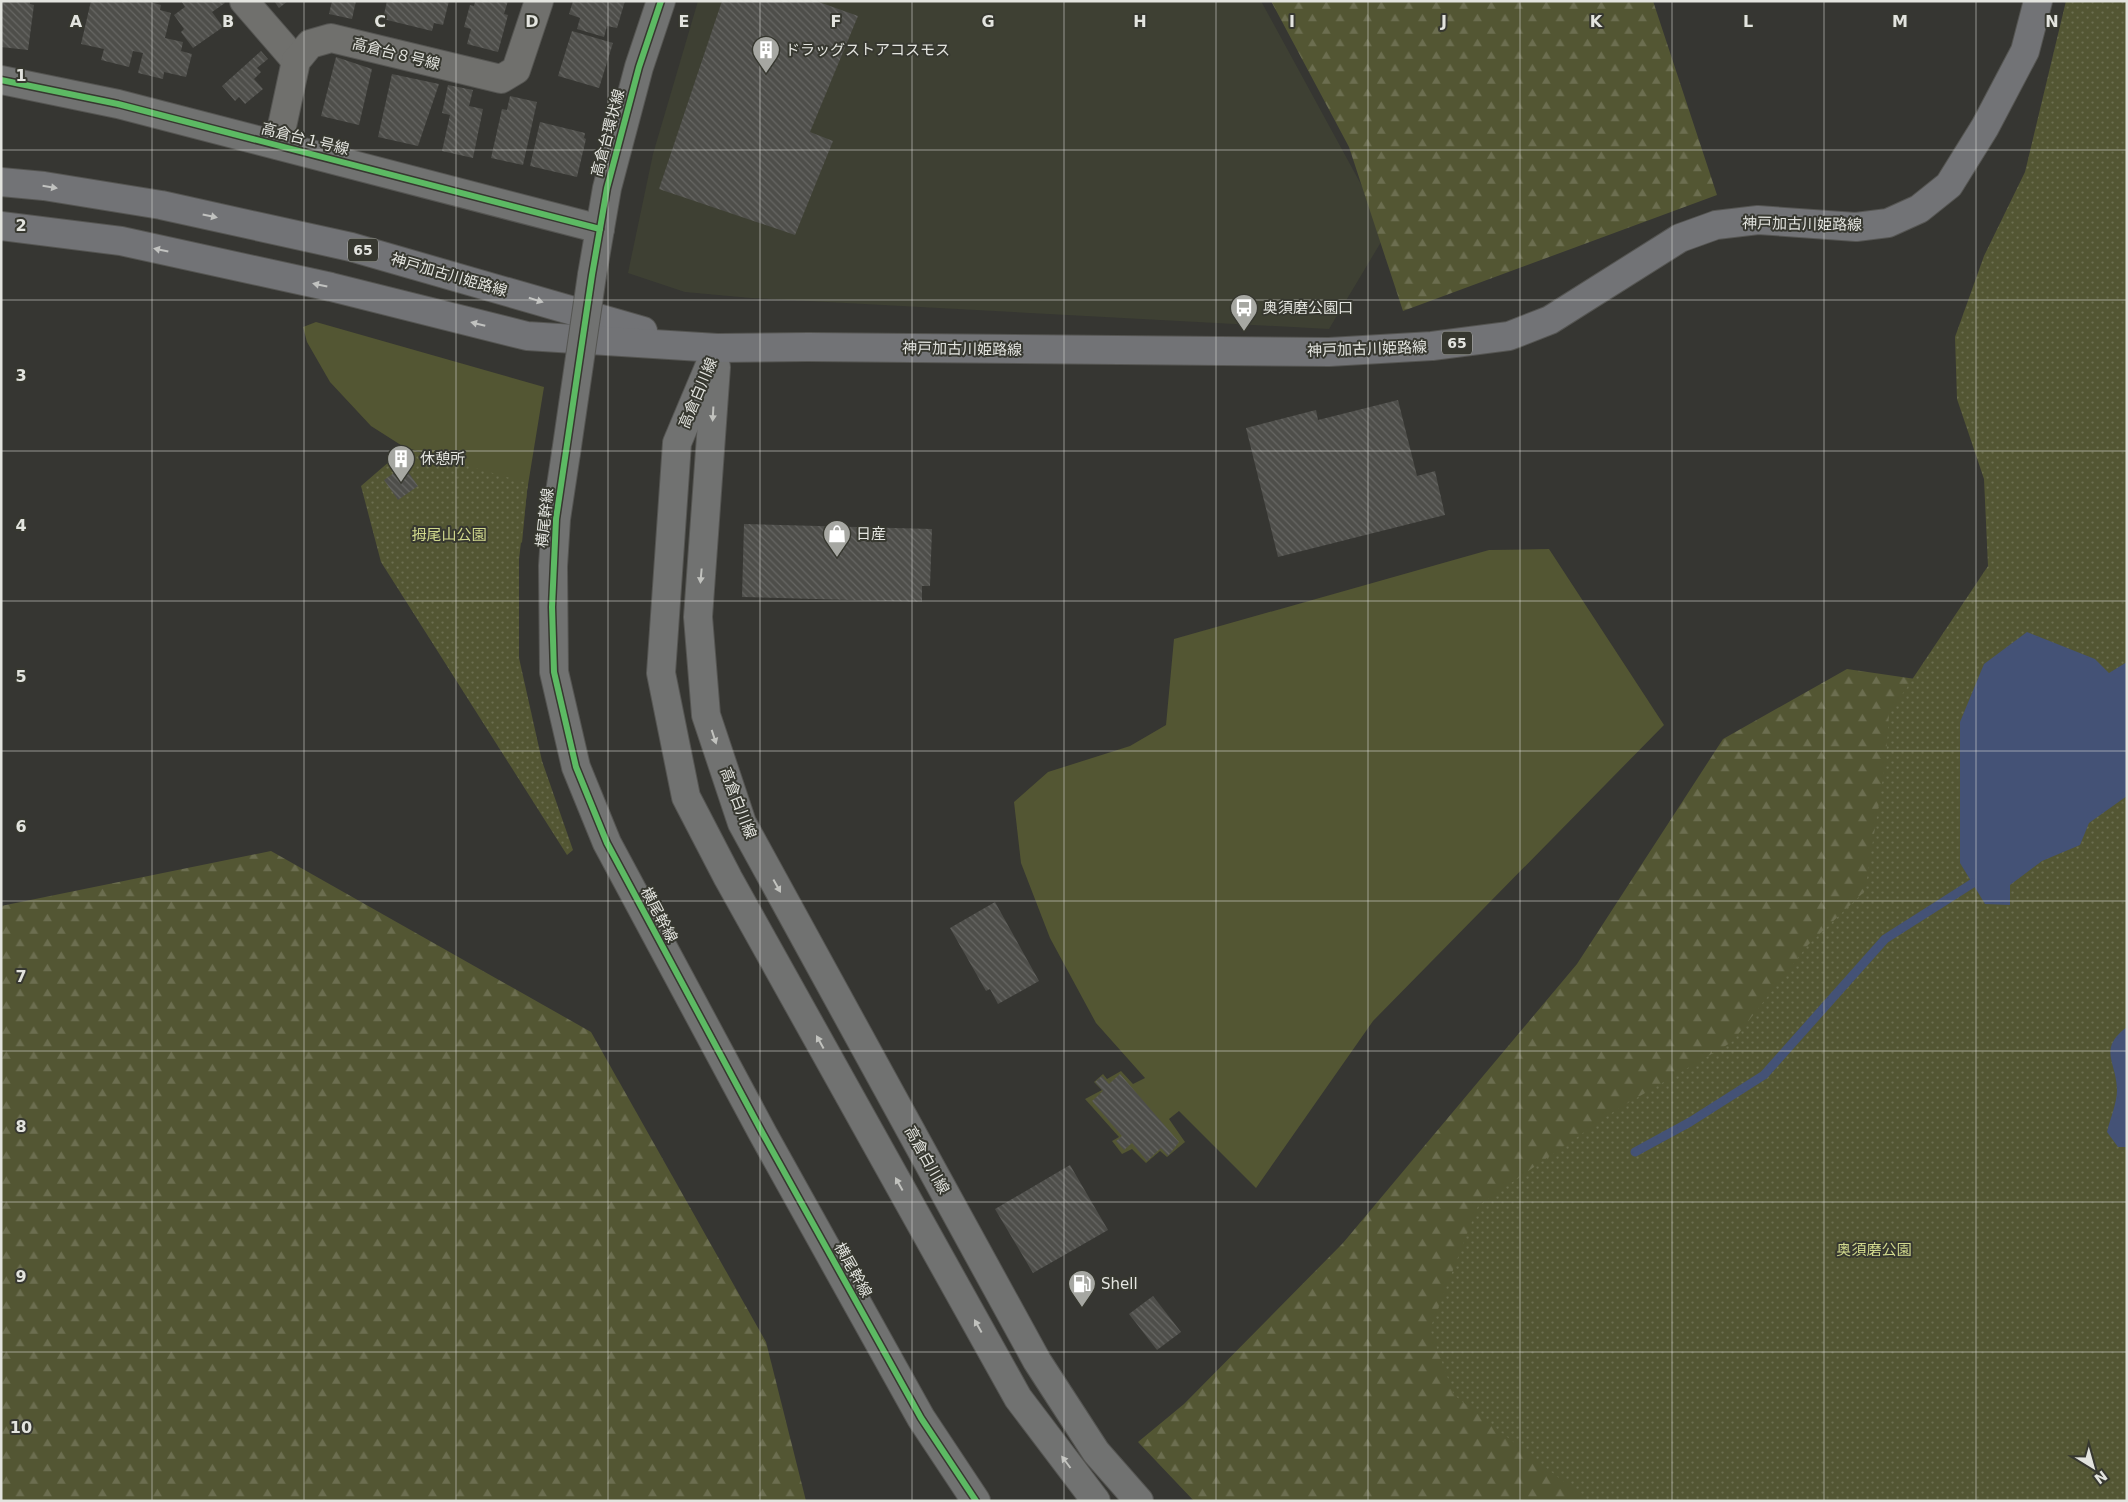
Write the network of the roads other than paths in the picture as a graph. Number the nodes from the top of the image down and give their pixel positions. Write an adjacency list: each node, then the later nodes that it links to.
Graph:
1 (244, 1): 5 (street)
2 (539, 1): 5 (street, 高倉台８号線)
3 (661, 1): 10 (street, 高倉台環状線)
4 (2038, 1): 12 (main road, 神戸加古川姫路線 / 65)
5 (296, 61): 7 (street)
6 (1, 80): 7 (street, 高倉台１号線)
7 (278, 145): 10 (street, 高倉台１号線)
8 (1, 182): 12 (main road, 神戸加古川姫路線 / 65, one-way to 12)
9 (1, 226): 12 (main road, 神戸加古川姫路線 / 65, one-way to 9)
10 (600, 229): 11 (street, 高倉台環状線)
11 (592, 275): 13 (street, 横尾幹線, bridge)
12 (717, 348): 14 (street, 高倉白川線, one-way to 12); 15 (street, 高倉白川線, one-way to 15)
13 (976, 1501)
14 (1096, 1501)
15 (1139, 1501)

